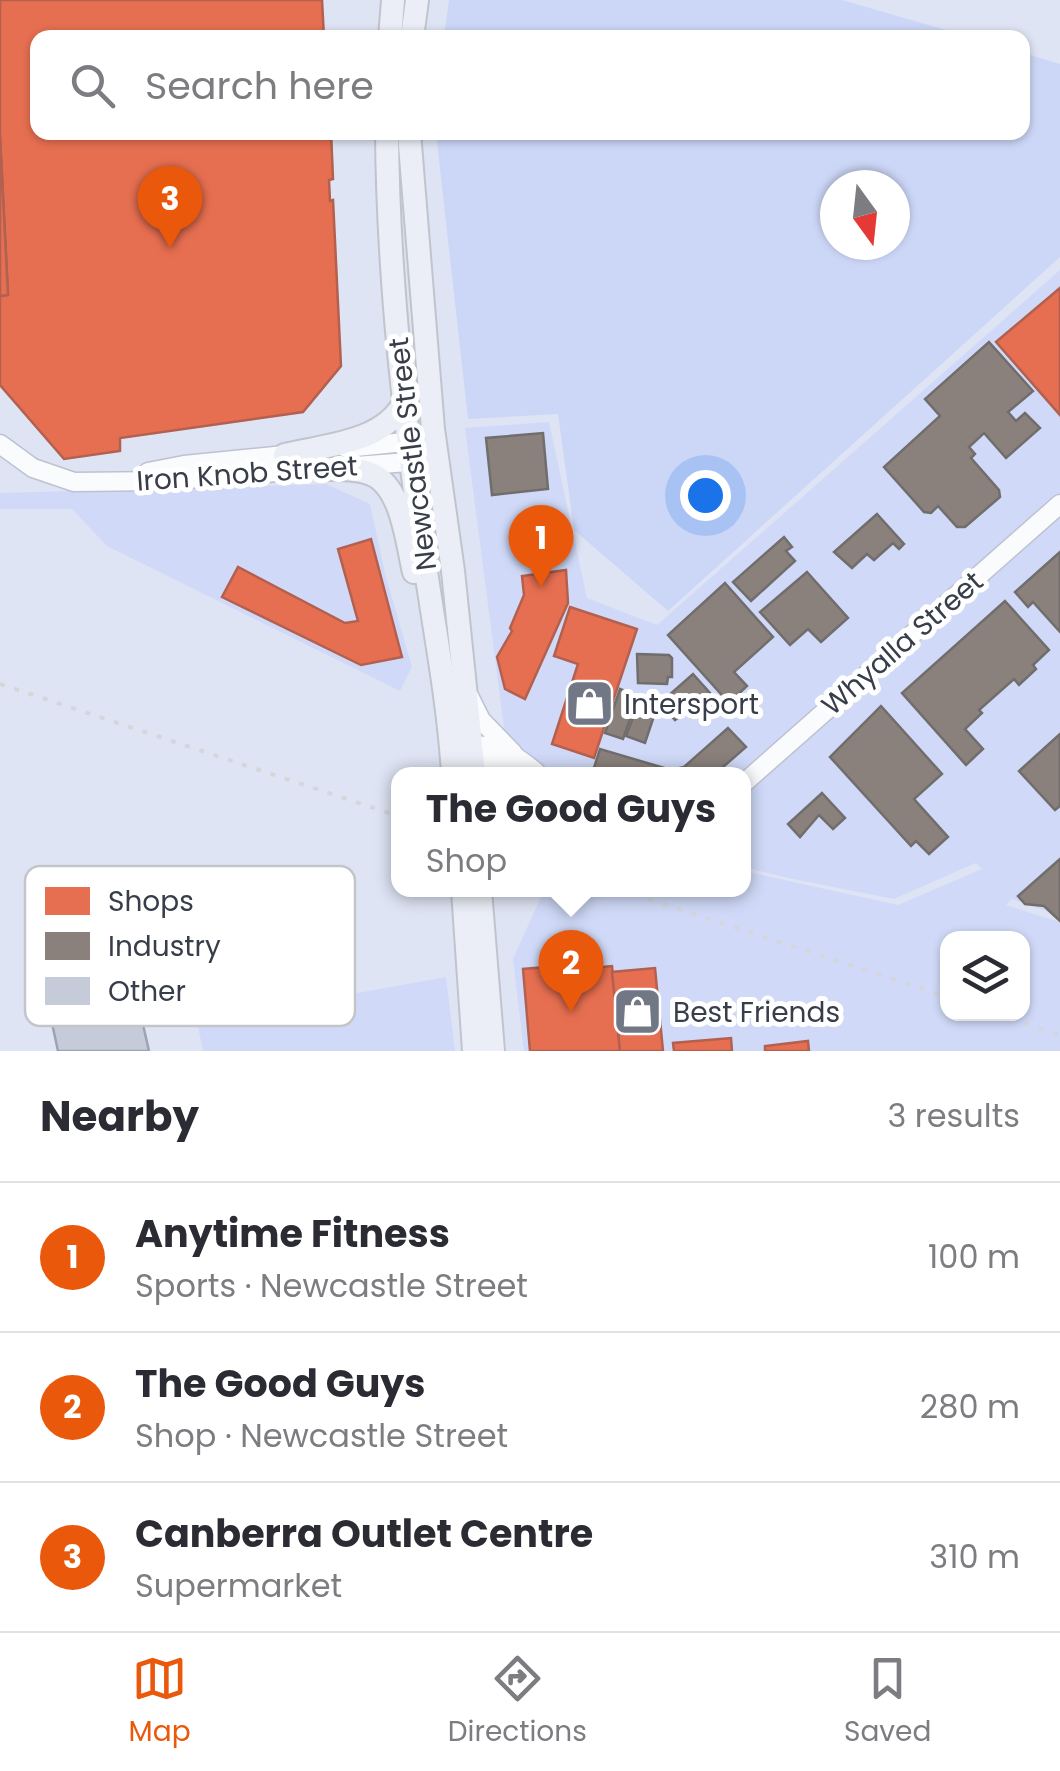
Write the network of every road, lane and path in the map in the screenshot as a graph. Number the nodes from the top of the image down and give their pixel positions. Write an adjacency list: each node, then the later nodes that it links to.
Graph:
1 (417, 0): 4 (main road)
2 (392, 2): 3 (main road)
3 (390, 30)
4 (413, 30)
5 (388, 140): 7 (main road, Newcastle Street)
6 (410, 140): 9 (main road, Newcastle Street)
7 (404, 403): 10 (main road, Newcastle Street); 11 (main road)
8 (0, 444): 13 (street, Iron Knob Street)
9 (435, 449): 10 (street, Iron Knob Street); 16 (main road, Newcastle Street)
10 (410, 452): 11 (street, Iron Knob Street); 12 (street, Iron Knob Street); 15 (main road, Newcastle Street)
11 (285, 455): 13 (street, Iron Knob Street)
12 (324, 469): 13 (street, Iron Knob Street); 15 (main road)
13 (118, 480)
14 (1060, 504): 21 (street, Whyalla Street)
15 (442, 662): 18 (main road, Newcastle Street)
16 (467, 691): 17 (street); 18 (main road, Newcastle Street)
17 (512, 753): 18 (street); 20 (street)
18 (462, 760): 19 (street)
19 (519, 767)
20 (529, 767)
21 (751, 776)
22 (463, 897): 24 (main road)
23 (481, 897): 25 (main road)
24 (474, 1051)
25 (493, 1051)

